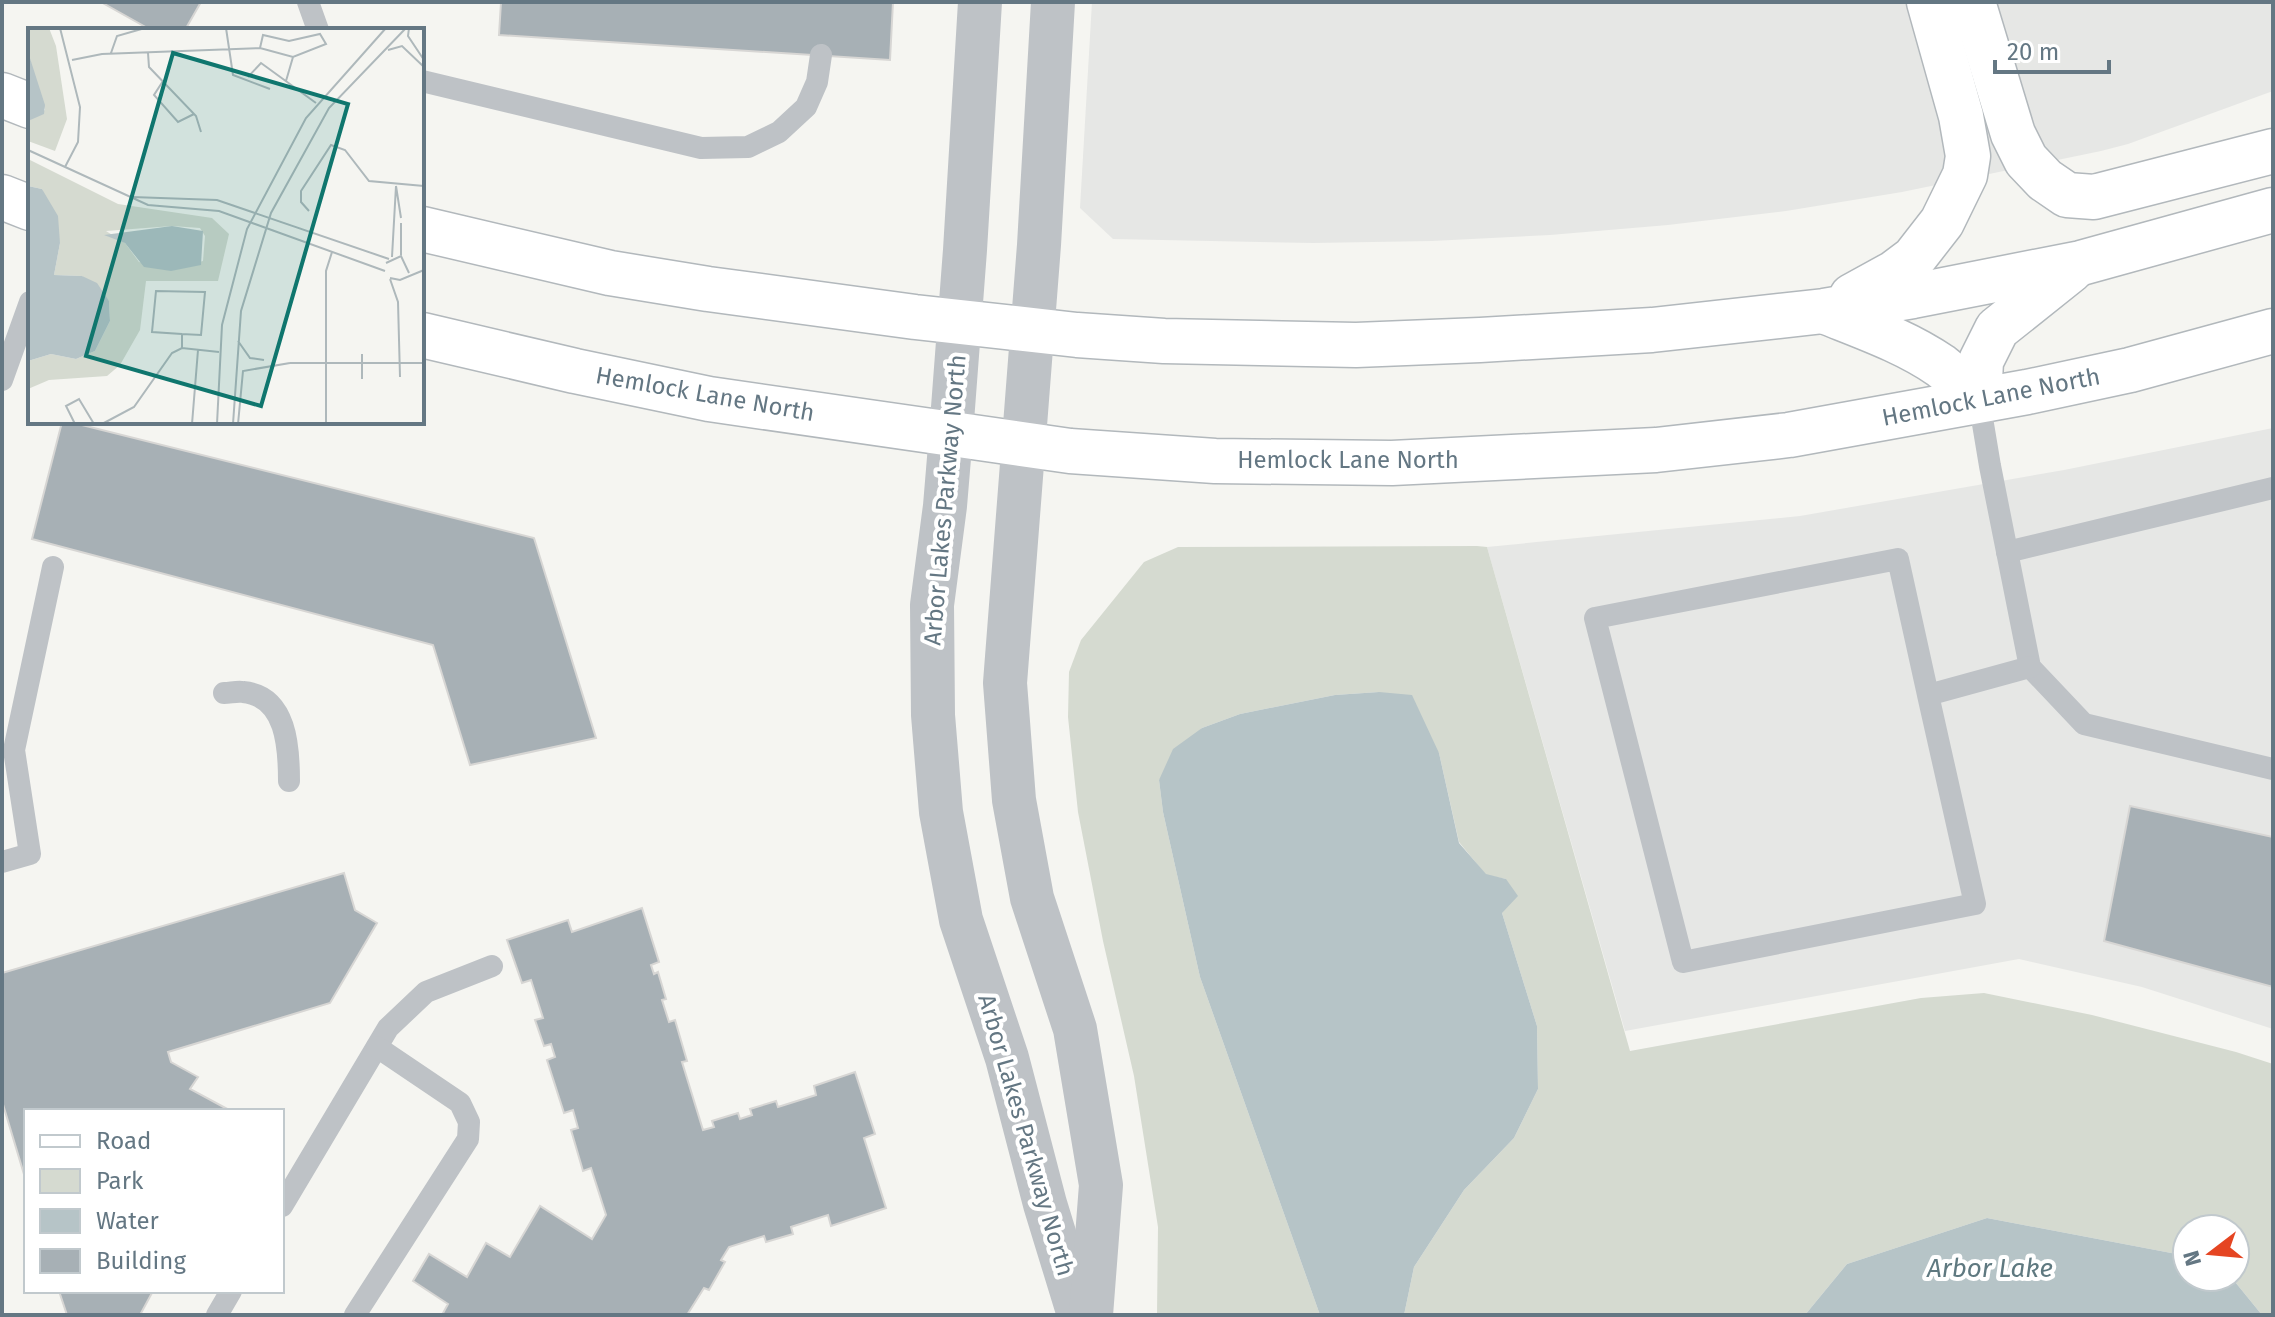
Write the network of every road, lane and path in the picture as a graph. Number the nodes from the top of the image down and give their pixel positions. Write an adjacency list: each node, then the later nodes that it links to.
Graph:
1 (308, 2): 6 (lane)
2 (980, 2): 19 (street, Arbor Lakes Parkway North)
3 (1053, 2): 20 (street, Arbor Lakes Parkway North)
4 (1929, 2): 18 (main road)
5 (1973, 2): 11 (main road)
6 (317, 28)
7 (821, 55): 8 (lane)
8 (424, 81)
9 (2, 95): 10 (main road)
10 (28, 105)
11 (2273, 151)
12 (2, 197): 13 (main road)
13 (28, 207)
14 (2273, 210): 16 (main road)
15 (424, 229): 19 (main road)
16 (2081, 263): 18 (main road); 24 (main road)
17 (28, 308): 23 (lane)
18 (1824, 311): 20 (main road); 24 (main road)
19 (960, 322): 20 (main road); 25 (street, Arbor Lakes Parkway North)
20 (1032, 330): 26 (street, Arbor Lakes Parkway North)
21 (2273, 331): 24 (main road, Hemlock Lane North)
22 (424, 335): 25 (main road, Hemlock Lane North)
23 (2, 380)
24 (1979, 400): 26 (main road, Hemlock Lane North); 28 (lane)
25 (951, 434): 26 (main road, Hemlock Lane North); 43 (street, Arbor Lakes Parkway North)
26 (1022, 444): 44 (street, Arbor Lakes Parkway North)
27 (2273, 488): 28 (lane)
28 (2007, 552): 30 (lane)
29 (53, 567): 33 (lane)
30 (2030, 667): 32 (lane); 34 (lane)
31 (224, 693): 35 (lane)
32 (1928, 695): 32 (lane)
33 (8, 748): 36 (lane)
34 (2273, 769)
35 (289, 781)
36 (2, 862)
37 (492, 966): 38 (lane)
38 (377, 1047): 39 (lane); 42 (lane)
39 (284, 1203)
40 (230, 1293): 41 (lane)
41 (217, 1315)
42 (355, 1315)
43 (1079, 1315)
44 (1091, 1315)

